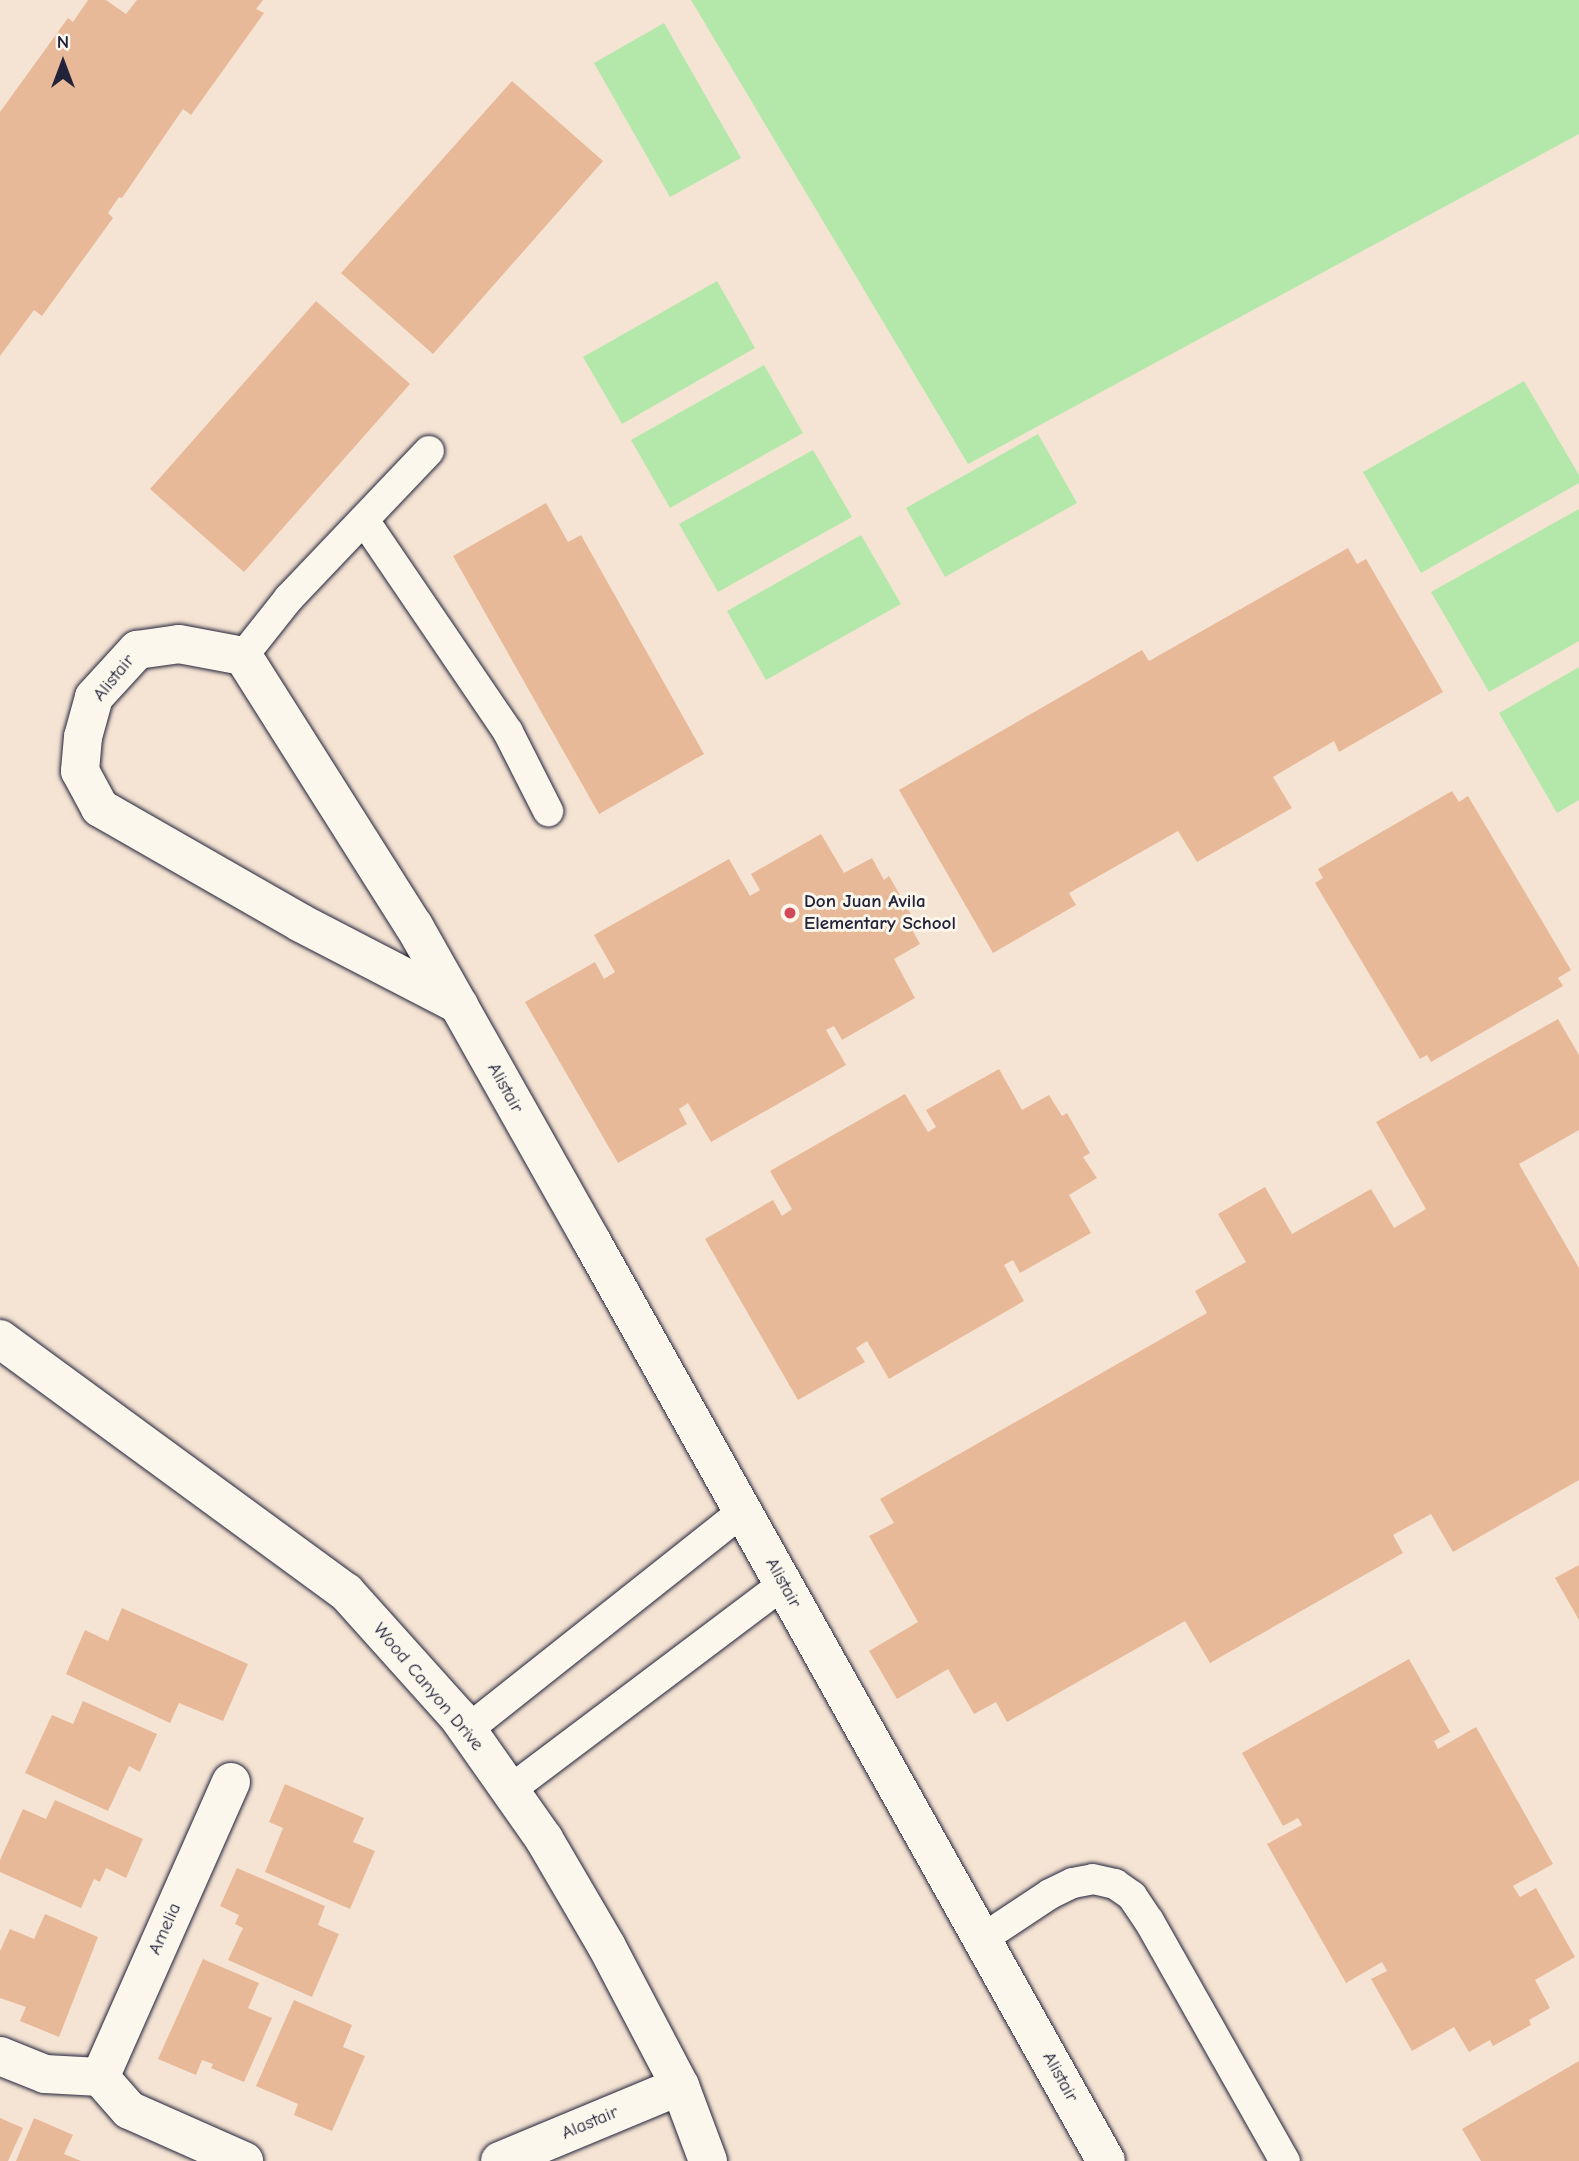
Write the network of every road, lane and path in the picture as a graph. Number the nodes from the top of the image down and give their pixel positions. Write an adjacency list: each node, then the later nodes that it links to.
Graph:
1 (429, 451): 2 (lane)
2 (364, 520): 3 (lane); 4 (lane)
3 (243, 656): 5 (street, Alistair); 5 (street, Alistair)
4 (548, 811)
5 (458, 1004): 7 (street, Alistair)
6 (0, 1339): 9 (street, Wood Canyon Drive)
7 (743, 1511): 8 (street, Alistair); 9 (lane)
8 (783, 1584): 11 (lane); 12 (street, Alistair)
9 (467, 1730): 11 (street, Wood Canyon Drive)
10 (230, 1782): 14 (street, Amelia)
11 (510, 1790): 15 (street, Wood Canyon Drive)
12 (982, 1939): 19 (street, Alistair); 20 (lane)
13 (0, 2056): 14 (street)
14 (100, 2077): 16 (street)
15 (680, 2086): 17 (street, Alastair); 18 (street, Wood Canyon Drive)
16 (244, 2161)
17 (500, 2161)
18 (708, 2161)
19 (1106, 2161)
20 (1285, 2161)

